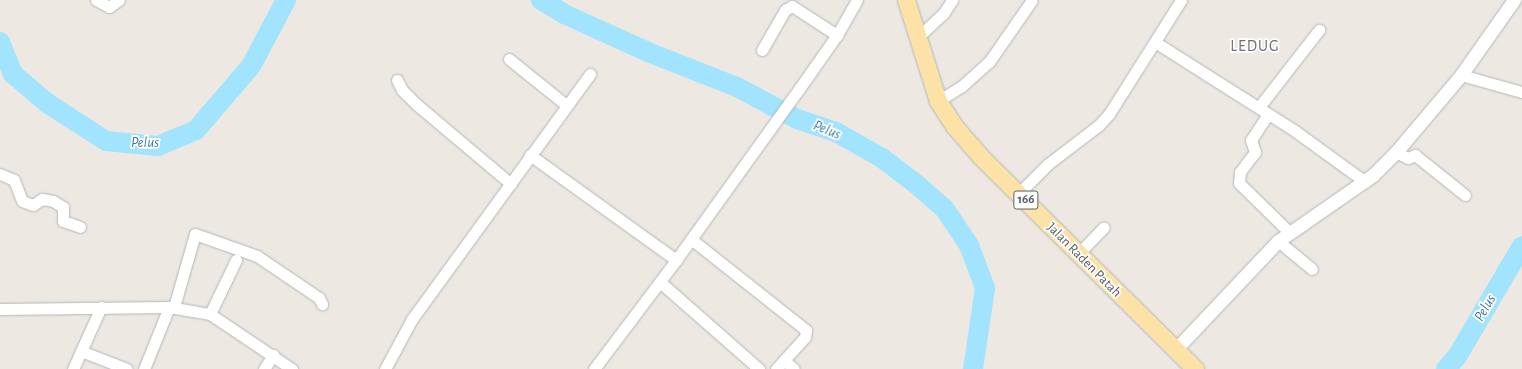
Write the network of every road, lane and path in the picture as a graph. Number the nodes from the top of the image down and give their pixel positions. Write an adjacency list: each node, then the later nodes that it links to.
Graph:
1 (96, 0): 2 (street)
2 (119, 0)
3 (857, 0): 10 (street)
4 (906, 0): 11 (main road, Jalan Raden Patah / 166)
5 (952, 0): 11 (street)
6 (1032, 0): 19 (street)
7 (1181, 0): 12 (street)
8 (1514, 0): 16 (street)
9 (1319, 30): 21 (street)
10 (837, 35): 13 (street); 33 (street)
11 (918, 37): 19 (main road, Jalan Raden Patah / 166)
12 (1155, 42): 21 (street); 28 (street)
13 (762, 50)
14 (509, 59): 20 (street)
15 (590, 74): 20 (street)
16 (1461, 75): 18 (street); 23 (street)
17 (397, 80): 27 (street)
18 (1522, 92)
19 (938, 101): 28 (main road, Jalan Raden Patah / 166)
20 (566, 105): 24 (street)
21 (1258, 107): 22 (street)
22 (1268, 114): 26 (street); 32 (street)
23 (1396, 152): 26 (street); 29 (street)
24 (530, 155): 27 (street); 37 (street)
25 (0, 174): 30 (street)
26 (1364, 181): 32 (street)
27 (511, 184): 54 (street)
28 (1019, 193): 35 (main road, Jalan Raden Patah / 166)
29 (1465, 195)
30 (80, 227)
31 (1104, 227): 35 (street)
32 (1289, 232): 34 (street)
33 (691, 239): 37 (street); 47 (street)
34 (1278, 241): 38 (street); 45 (street)
35 (1078, 254): 45 (main road, Jalan Raden Patah / 166)
36 (236, 260): 43 (street)
37 (676, 260): 39 (street)
38 (1312, 269)
39 (660, 282): 55 (street); 56 (street)
40 (322, 304): 42 (street)
41 (0, 309): 44 (street)
42 (168, 311): 43 (street); 44 (street); 52 (street)
43 (210, 314): 48 (street)
44 (97, 316): 46 (street)
45 (1175, 350): 49 (main road, Jalan Raden Patah / 166)
46 (81, 351): 50 (street); 51 (street)
47 (784, 360): 57 (street); 58 (street)
48 (269, 362): 53 (street)
49 (1189, 367)
50 (72, 369)
51 (127, 369)
52 (144, 369)
53 (292, 369)
54 (385, 369)
55 (594, 369)
56 (759, 369)
57 (776, 369)
58 (794, 369)

